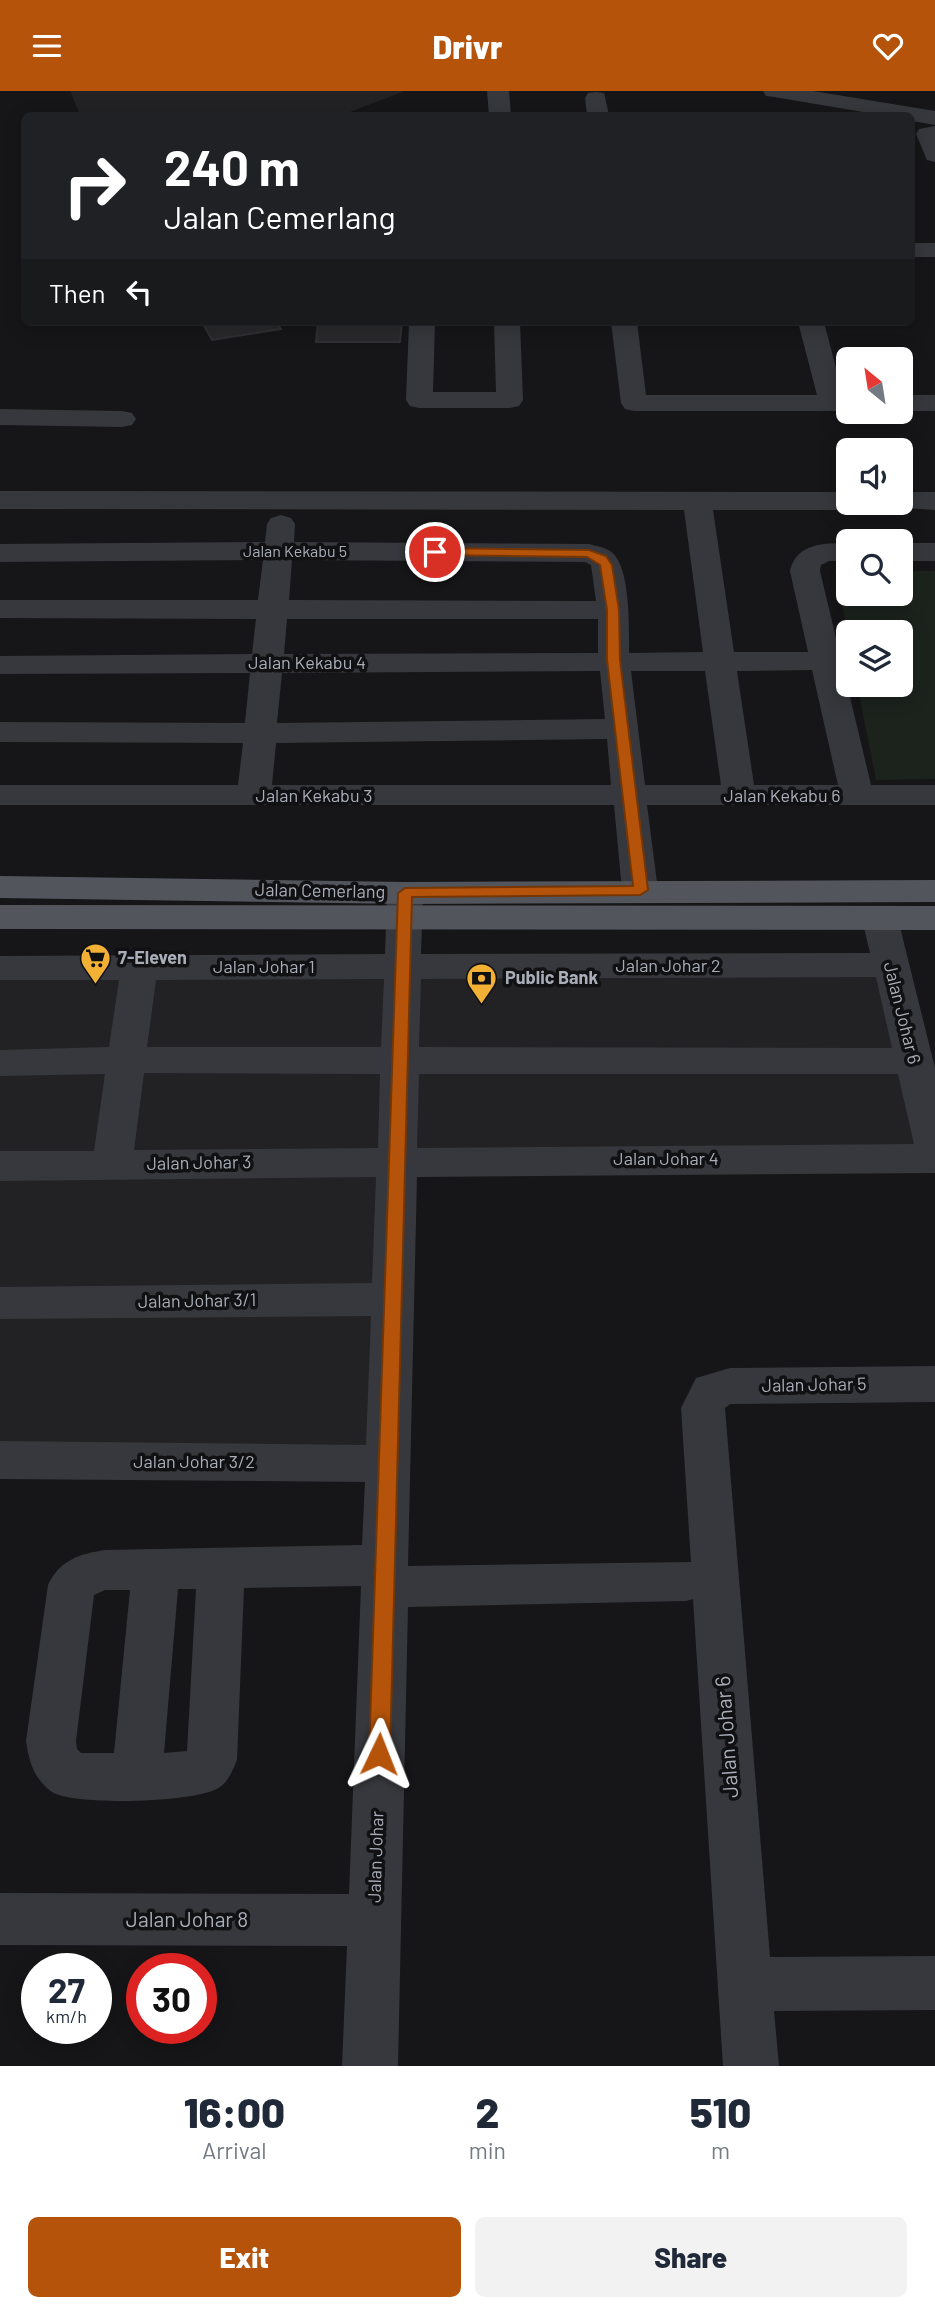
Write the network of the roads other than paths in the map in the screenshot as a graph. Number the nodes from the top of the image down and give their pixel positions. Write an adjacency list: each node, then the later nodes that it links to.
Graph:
1 (498, 91): 3 (street)
2 (775, 91): 4 (street)
3 (500, 112)
4 (850, 112)
5 (915, 130): 6 (street)
6 (933, 135)
7 (915, 250): 8 (street)
8 (935, 250)
9 (422, 326): 10 (street)
10 (507, 326)
11 (624, 326): 14 (street)
12 (812, 326): 13 (street)
13 (836, 392)
14 (836, 403)
15 (914, 403): 16 (street)
16 (935, 403)
17 (0, 417): 18 (street)
18 (121, 419)
19 (0, 500): 20 (street)
20 (282, 501): 21 (street); 25 (street)
21 (697, 501): 22 (street); 34 (street)
22 (836, 501)
23 (913, 501): 24 (street)
24 (935, 501)
25 (281, 551): 29 (street, Jalan Kekabu 5); 31 (street); 32 (street, Jalan Kekabu 5)
26 (836, 552): 35 (street)
27 (913, 552): 28 (street)
28 (935, 552)
29 (0, 553)
30 (0, 608): 31 (street)
31 (274, 608): 32 (street); 36 (street)
32 (613, 610): 33 (street)
33 (614, 660): 34 (street, Jalan Kekabu 4); 36 (street, Jalan Kekabu 4); 38 (street)
34 (721, 660): 35 (street, Jalan Kekabu 4); 45 (street)
35 (825, 661): 46 (street)
36 (267, 663): 37 (street, Jalan Kekabu 4); 40 (street)
37 (0, 665)
38 (621, 729): 40 (street); 44 (street)
39 (0, 732): 40 (street)
40 (260, 733): 42 (street)
41 (0, 795): 42 (street, Jalan Kekabu 3)
42 (254, 795): 44 (street, Jalan Kekabu 3)
43 (935, 795): 46 (street, Jalan Kekabu 6)
44 (628, 796): 45 (street, Jalan Kekabu 6); 48 (street)
45 (739, 796): 46 (street, Jalan Kekabu 6)
46 (857, 796)
47 (0, 887): 50 (main road, Jalan Cemerlang)
48 (640, 890): 49 (main road, Jalan Cemerlang); 50 (main road, Jalan Cemerlang)
49 (935, 891)
50 (405, 906): 51 (main road, Jalan Cemerlang); 53 (main road, Jalan Cemerlang); 55 (street, Jalan Johar)
51 (0, 916)
52 (935, 918): 53 (main road, Jalan Cemerlang)
53 (880, 919): 54 (street, Jalan Johar 6)
54 (890, 965): 55 (street, Jalan Johar 2); 60 (street, Jalan Johar 6)
55 (403, 967): 57 (street, Jalan Johar 1); 59 (street, Jalan Johar)
56 (0, 968): 57 (street, Jalan Johar 1)
57 (139, 968): 58 (street)
58 (126, 1060): 59 (street); 61 (street); 65 (street)
59 (400, 1061): 60 (street); 64 (street, Jalan Johar)
60 (914, 1061): 62 (street, Jalan Johar 6)
61 (0, 1063)
62 (935, 1147)
63 (935, 1158): 64 (street, Jalan Johar 4)
64 (397, 1160): 65 (street, Jalan Johar 3); 67 (street, Jalan Johar)
65 (111, 1164): 66 (street, Jalan Johar 3)
66 (0, 1166)
67 (393, 1299): 68 (street, Jalan Johar 3/1); 72 (street, Jalan Johar)
68 (0, 1303)
69 (935, 1384): 70 (street, Jalan Johar 5)
70 (703, 1408): 80 (street, Jalan Johar 6)
71 (0, 1460): 72 (street, Jalan Johar 3/2)
72 (388, 1464): 75 (street, Jalan Johar)
73 (221, 1568): 74 (street); 75 (street); 77 (street)
74 (156, 1569): 77 (street); 77 (street)
75 (385, 1576): 76 (street); 79 (street, Jalan Johar)
76 (686, 1581)
77 (137, 1776)
78 (0, 1919): 79 (street, Jalan Johar 8)
79 (374, 1920): 82 (street, Jalan Johar)
80 (745, 1985): 81 (street); 83 (street, Jalan Johar 6)
81 (934, 1992)
82 (370, 2066)
83 (751, 2066)

